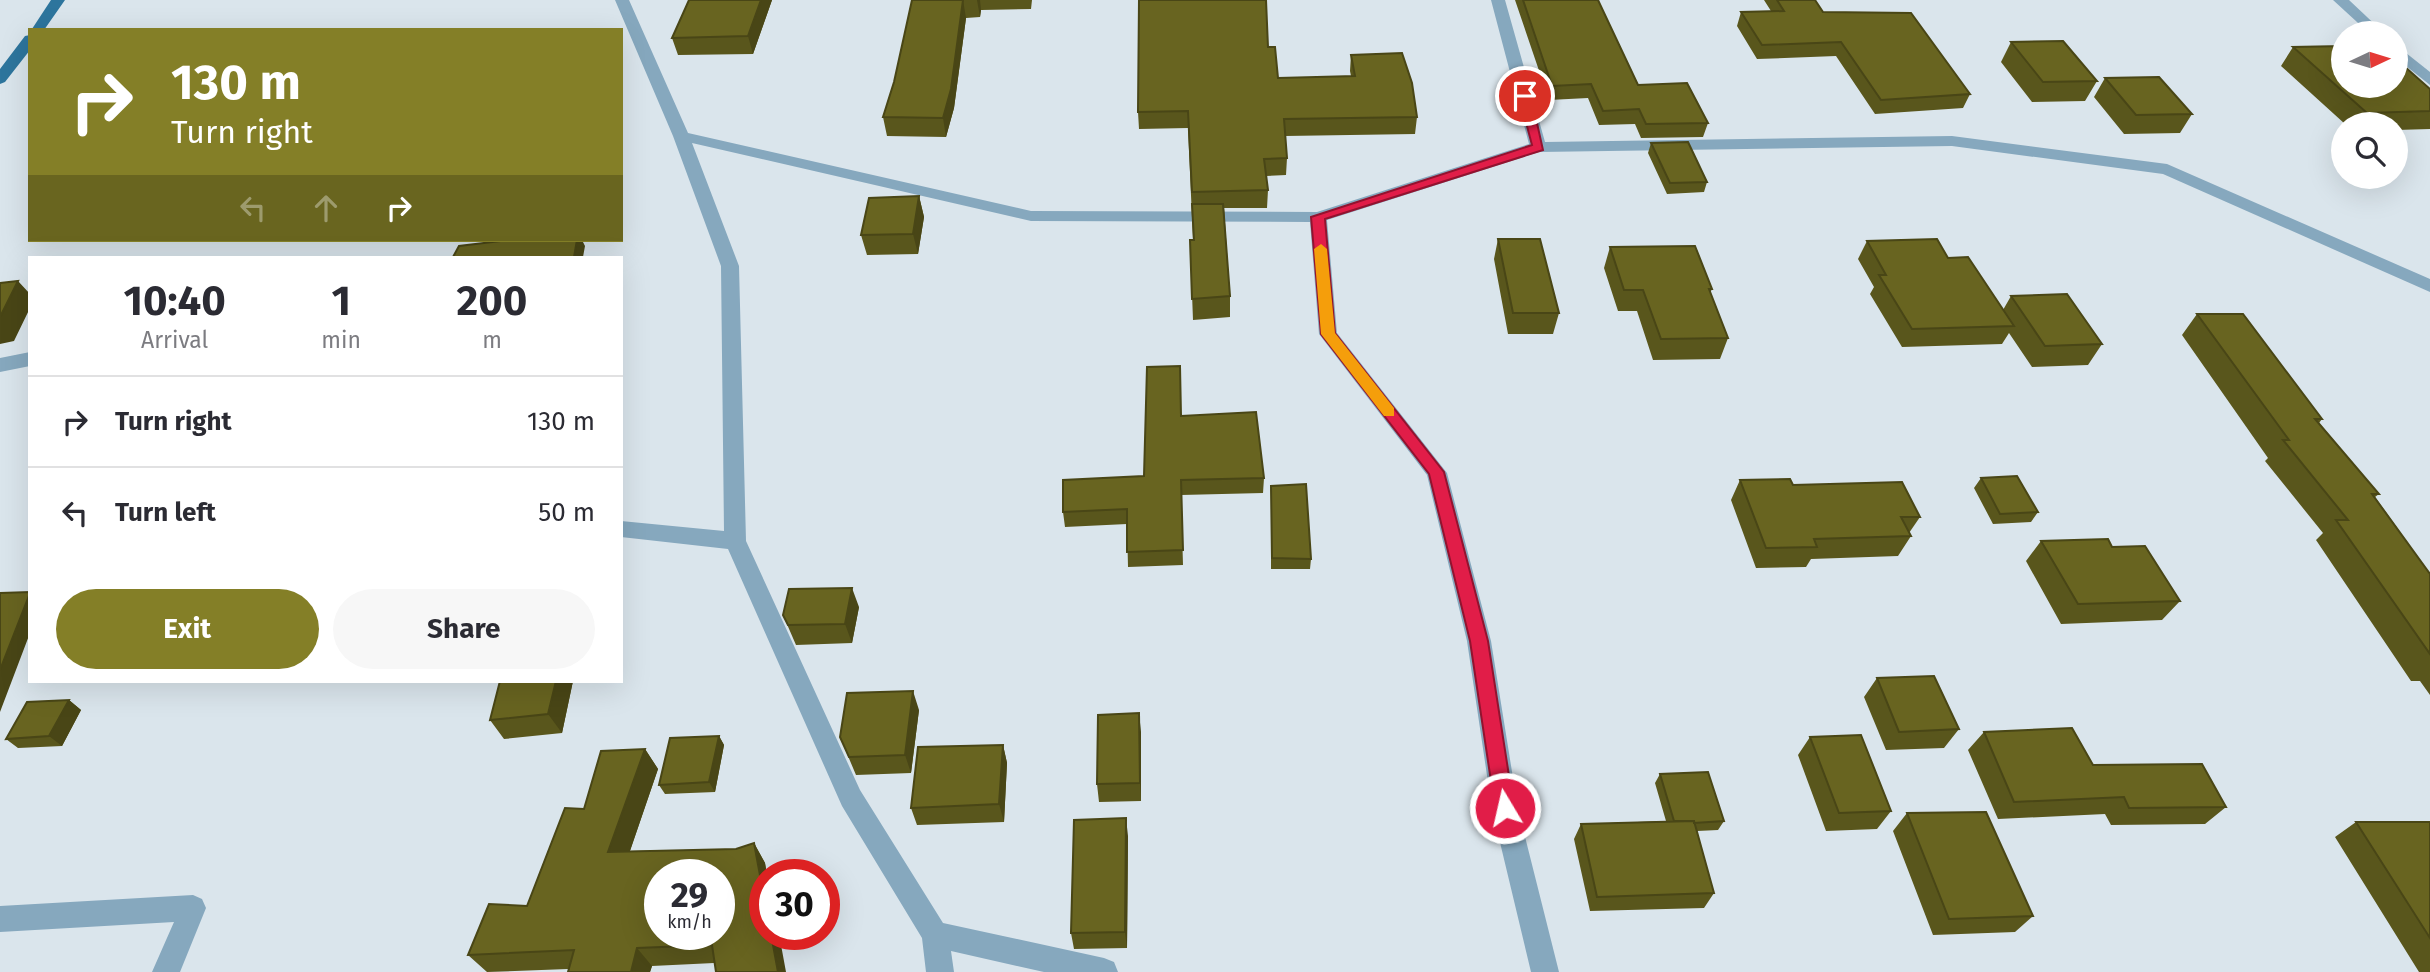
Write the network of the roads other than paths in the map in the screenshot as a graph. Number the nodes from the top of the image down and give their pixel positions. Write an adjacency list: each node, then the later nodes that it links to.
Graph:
1 (58, 0): 6 (main road)
2 (622, 0): 11 (street)
3 (1498, 0): 12 (street)
4 (2340, 0): 5 (street)
5 (2364, 21)
6 (37, 28)
7 (28, 42): 9 (main road)
8 (2408, 61): 10 (street)
9 (0, 79)
10 (2430, 80)
11 (681, 136): 13 (street); 18 (street)
12 (1538, 147): 13 (street); 14 (street)
13 (1318, 217): 24 (street)
14 (2430, 286)
15 (28, 359): 16 (street)
16 (0, 365)
17 (623, 530): 18 (street)
18 (735, 541): 20 (street)
19 (0, 919): 21 (street)
20 (935, 933): 22 (street); 23 (street)
21 (166, 972)
22 (940, 972)
23 (1104, 972)
24 (1545, 972)

